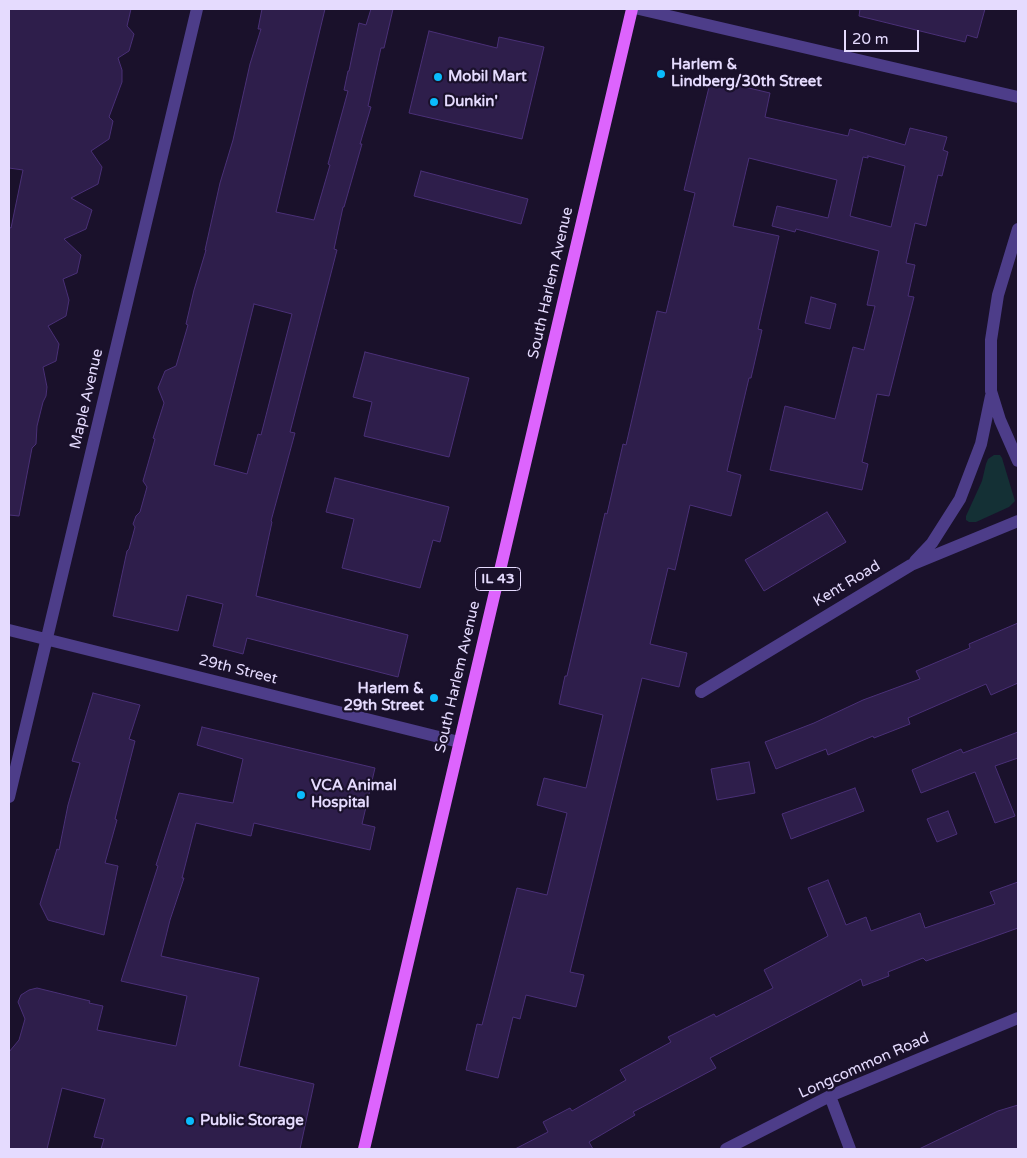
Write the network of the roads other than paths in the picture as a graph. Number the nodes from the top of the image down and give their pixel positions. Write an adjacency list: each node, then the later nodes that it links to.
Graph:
1 (197, 9): 11 (street, Maple Avenue)
2 (632, 9): 13 (main road, South Harlem Avenue / IL 43)
3 (639, 9): 4 (street)
4 (1018, 98)
5 (1018, 229): 6 (street)
6 (992, 391): 7 (street); 9 (street)
7 (1018, 461)
8 (1018, 521): 9 (street, Kent Road)
9 (910, 565): 12 (street, Kent Road)
10 (9, 630): 11 (street, 29th Street)
11 (46, 640): 13 (street, 29th Street); 14 (street, Maple Avenue)
12 (701, 692)
13 (459, 742): 17 (main road, South Harlem Avenue / IL 43)
14 (9, 797)
15 (1018, 1018): 16 (street, Longcommon Road)
16 (830, 1096): 18 (street, Longcommon Road); 19 (street)
17 (364, 1149)
18 (726, 1149)
19 (850, 1149)

